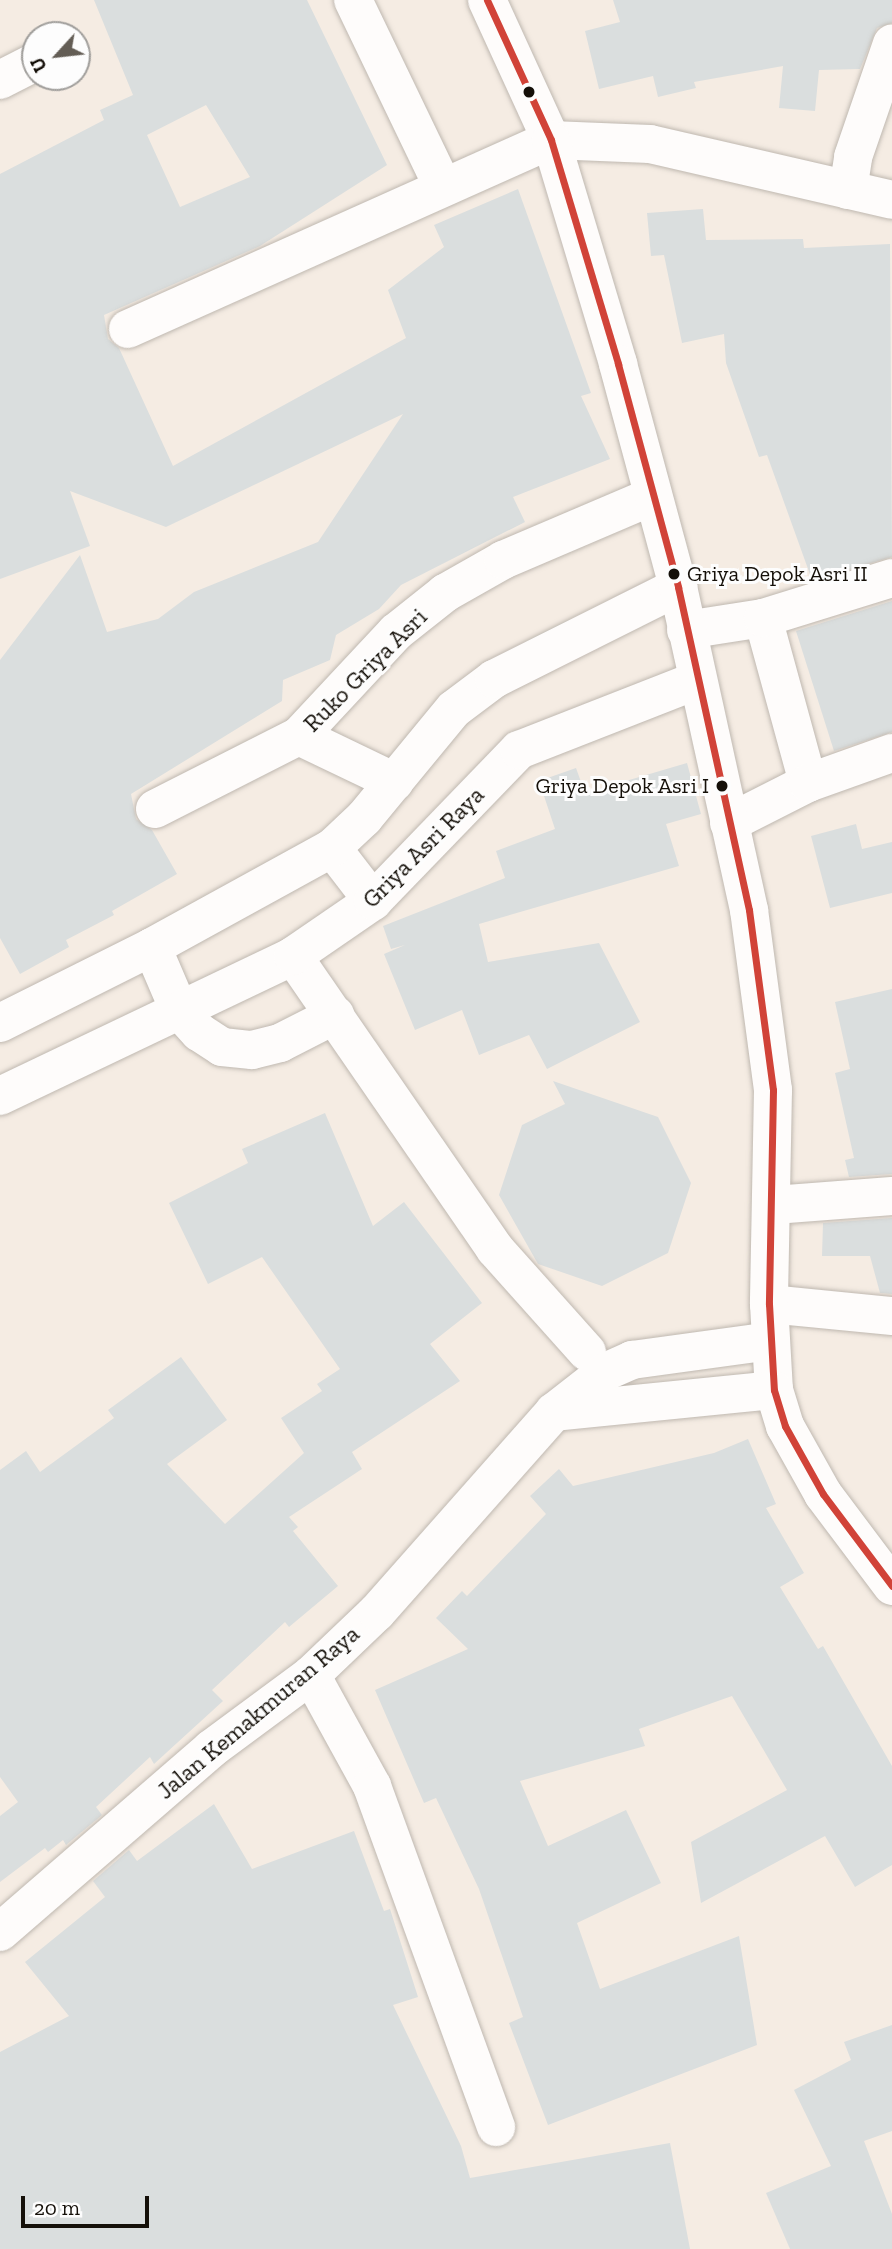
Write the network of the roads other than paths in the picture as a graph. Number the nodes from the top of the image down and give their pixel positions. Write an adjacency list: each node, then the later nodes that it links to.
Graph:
1 (353, 0): 7 (street)
2 (487, 0): 6 (street)
3 (892, 44): 8 (street)
4 (21, 69): 5 (street)
5 (0, 80)
6 (551, 140): 7 (street); 8 (street); 11 (street)
7 (443, 187): 10 (street)
8 (849, 190): 9 (street)
9 (892, 200)
10 (128, 329)
11 (651, 497): 13 (street); 17 (street, Ruko Griya Asri)
12 (892, 578): 14 (street)
13 (678, 587): 15 (street); 19 (street)
14 (763, 618): 15 (street); 20 (street)
15 (686, 630): 16 (street)
16 (695, 681): 22 (street); 24 (street, Griya Asri Raya)
17 (299, 736): 19 (street); 21 (street, Ruko Griya Asri)
18 (892, 753): 20 (street)
19 (395, 782): 23 (street)
20 (808, 783): 22 (street)
21 (155, 809)
22 (729, 823): 32 (street)
23 (332, 848): 24 (street); 25 (street)
24 (373, 901): 26 (street, Griya Asri Raya)
25 (152, 947): 27 (street); 29 (street)
26 (293, 956): 27 (street, Griya Asri Raya); 28 (street)
27 (179, 1010): 28 (street); 30 (street, Griya Asri Raya)
28 (334, 1015): 35 (street)
29 (0, 1023)
30 (0, 1096)
31 (892, 1196): 32 (street)
32 (774, 1205): 34 (street)
33 (892, 1316): 34 (street, Jalan Kemakmuran Raya)
34 (770, 1322): 36 (street); 37 (street, Jalan Kemakmuran Raya)
35 (587, 1352)
36 (774, 1390): 37 (street); 38 (street)
37 (554, 1412): 39 (street, Jalan Kemakmuran Raya)
38 (892, 1586)
39 (311, 1675): 40 (street, Jalan Kemakmuran Raya); 41 (street)
40 (0, 1931)
41 (496, 2127)

